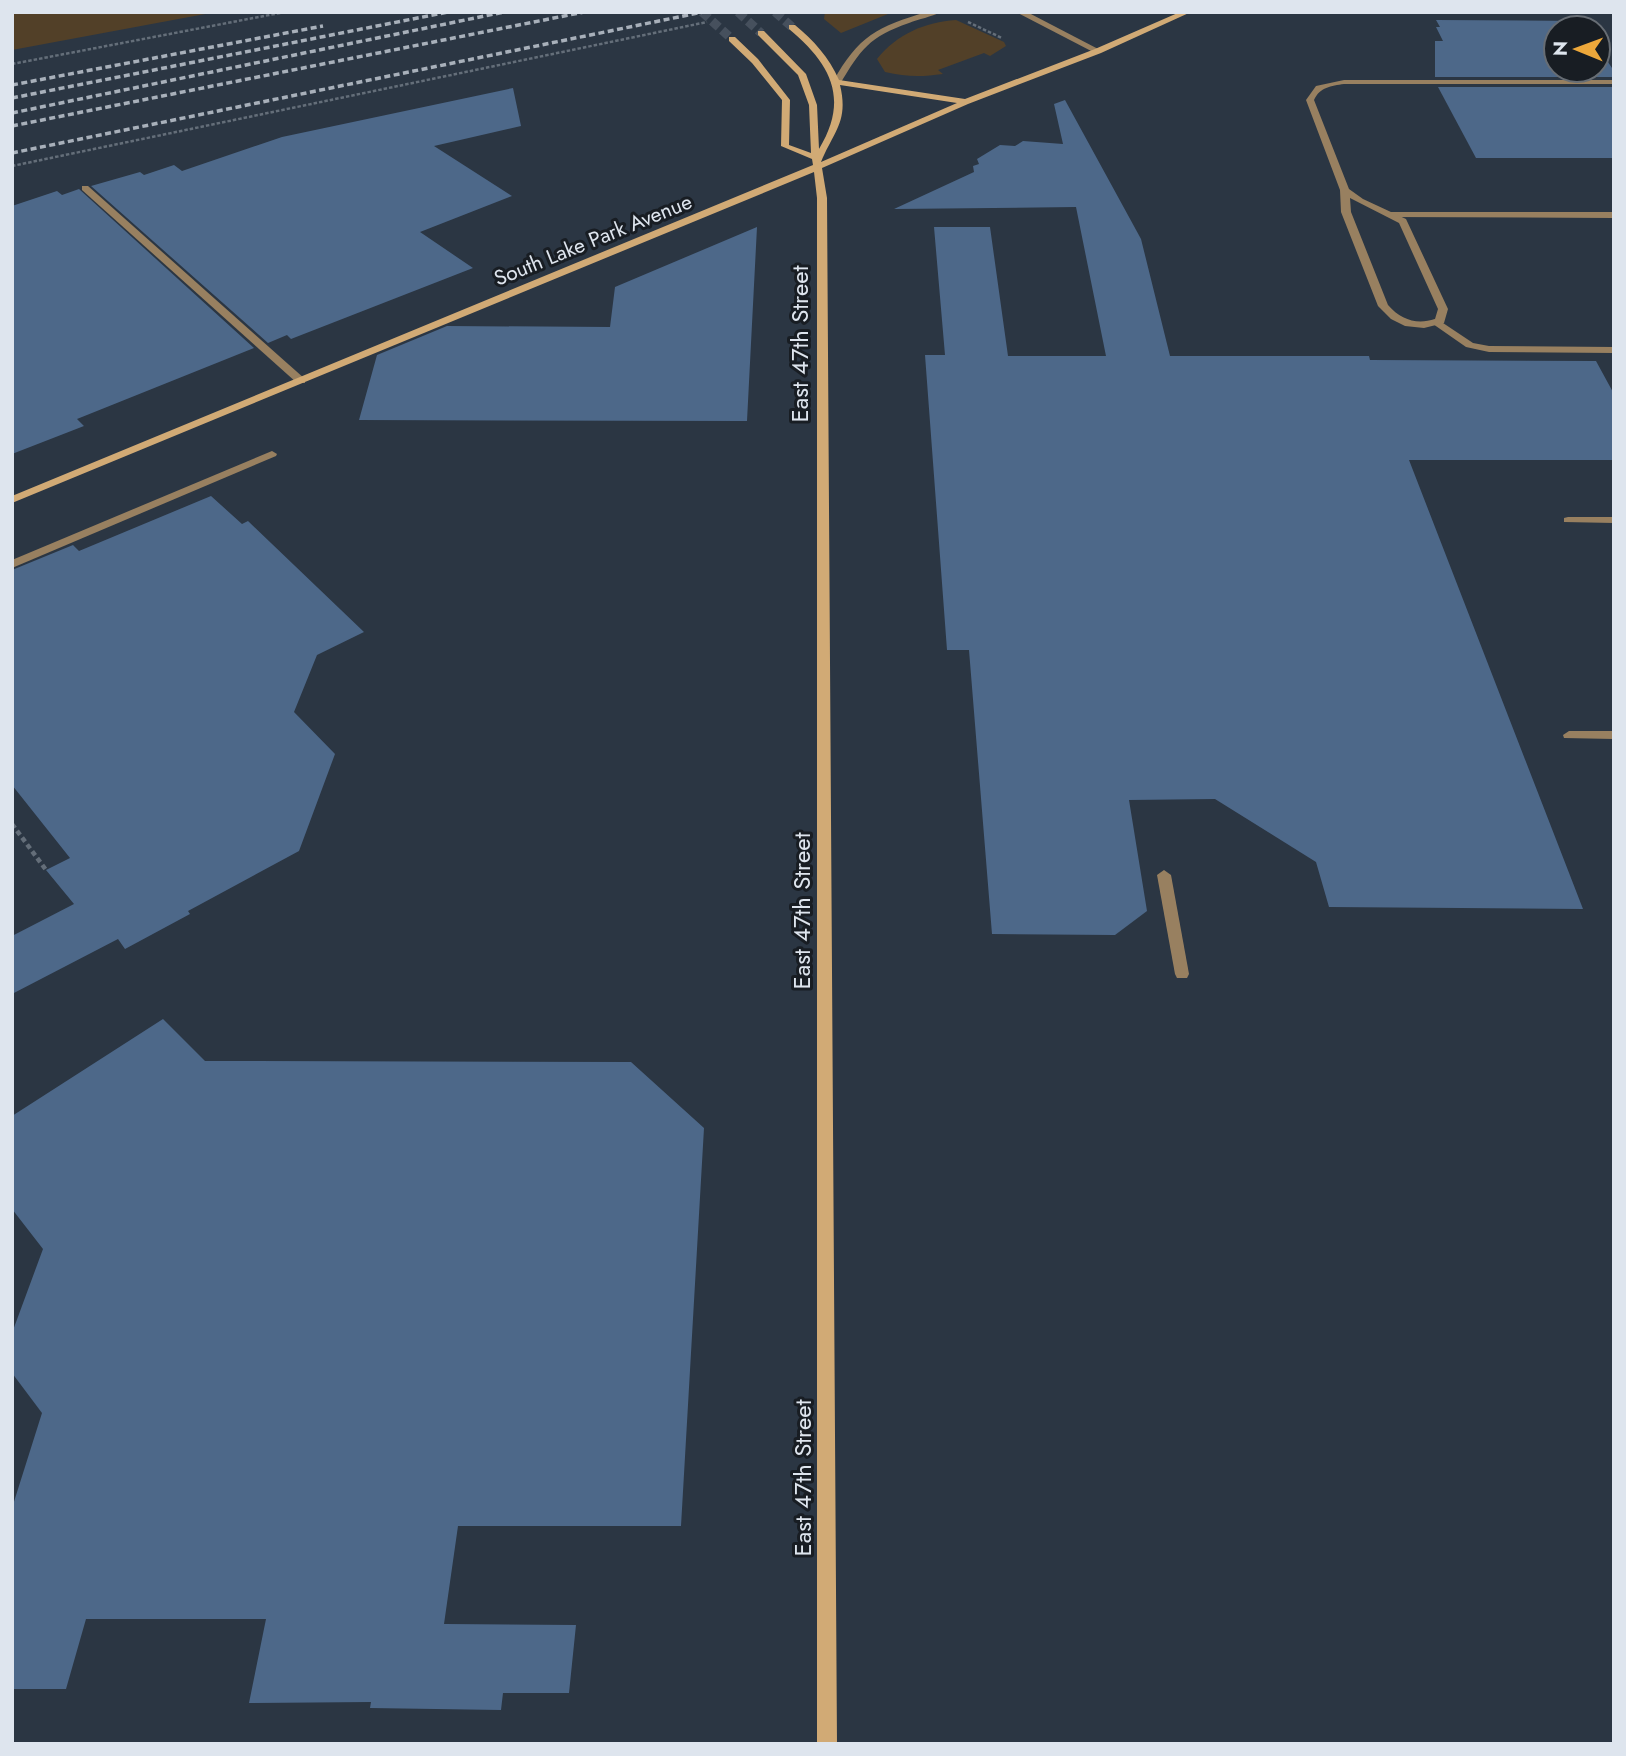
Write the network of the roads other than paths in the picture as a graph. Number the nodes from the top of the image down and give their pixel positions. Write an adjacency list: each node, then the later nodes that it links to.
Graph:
1 (937, 12): 8 (street)
2 (1020, 12): 7 (street)
3 (1187, 12): 7 (main road, South Lake Park Avenue)
4 (792, 27): 8 (main road)
5 (761, 33): 11 (main road, East 47th Street)
6 (732, 39): 11 (main road)
7 (1098, 51): 10 (main road, South Lake Park Avenue)
8 (837, 82): 10 (main road); 11 (main road)
9 (1614, 82): 13 (street)
10 (965, 102): 11 (main road, South Lake Park Avenue)
11 (819, 163): 18 (main road, South Lake Park Avenue); 28 (main road, East 47th Street)
12 (85, 188): 18 (street)
13 (1345, 190): 14 (street); 16 (street)
14 (1390, 214): 15 (street); 16 (street)
15 (1614, 215)
16 (1437, 323): 17 (street)
17 (1614, 350)
18 (301, 381): 20 (main road, South Lake Park Avenue)
19 (272, 454): 23 (street)
20 (12, 500)
21 (1568, 520): 22 (street)
22 (1614, 520)
23 (12, 564)
24 (1569, 735): 25 (street)
25 (1614, 735)
26 (1164, 875): 27 (street)
27 (1182, 974)
28 (827, 1744)

